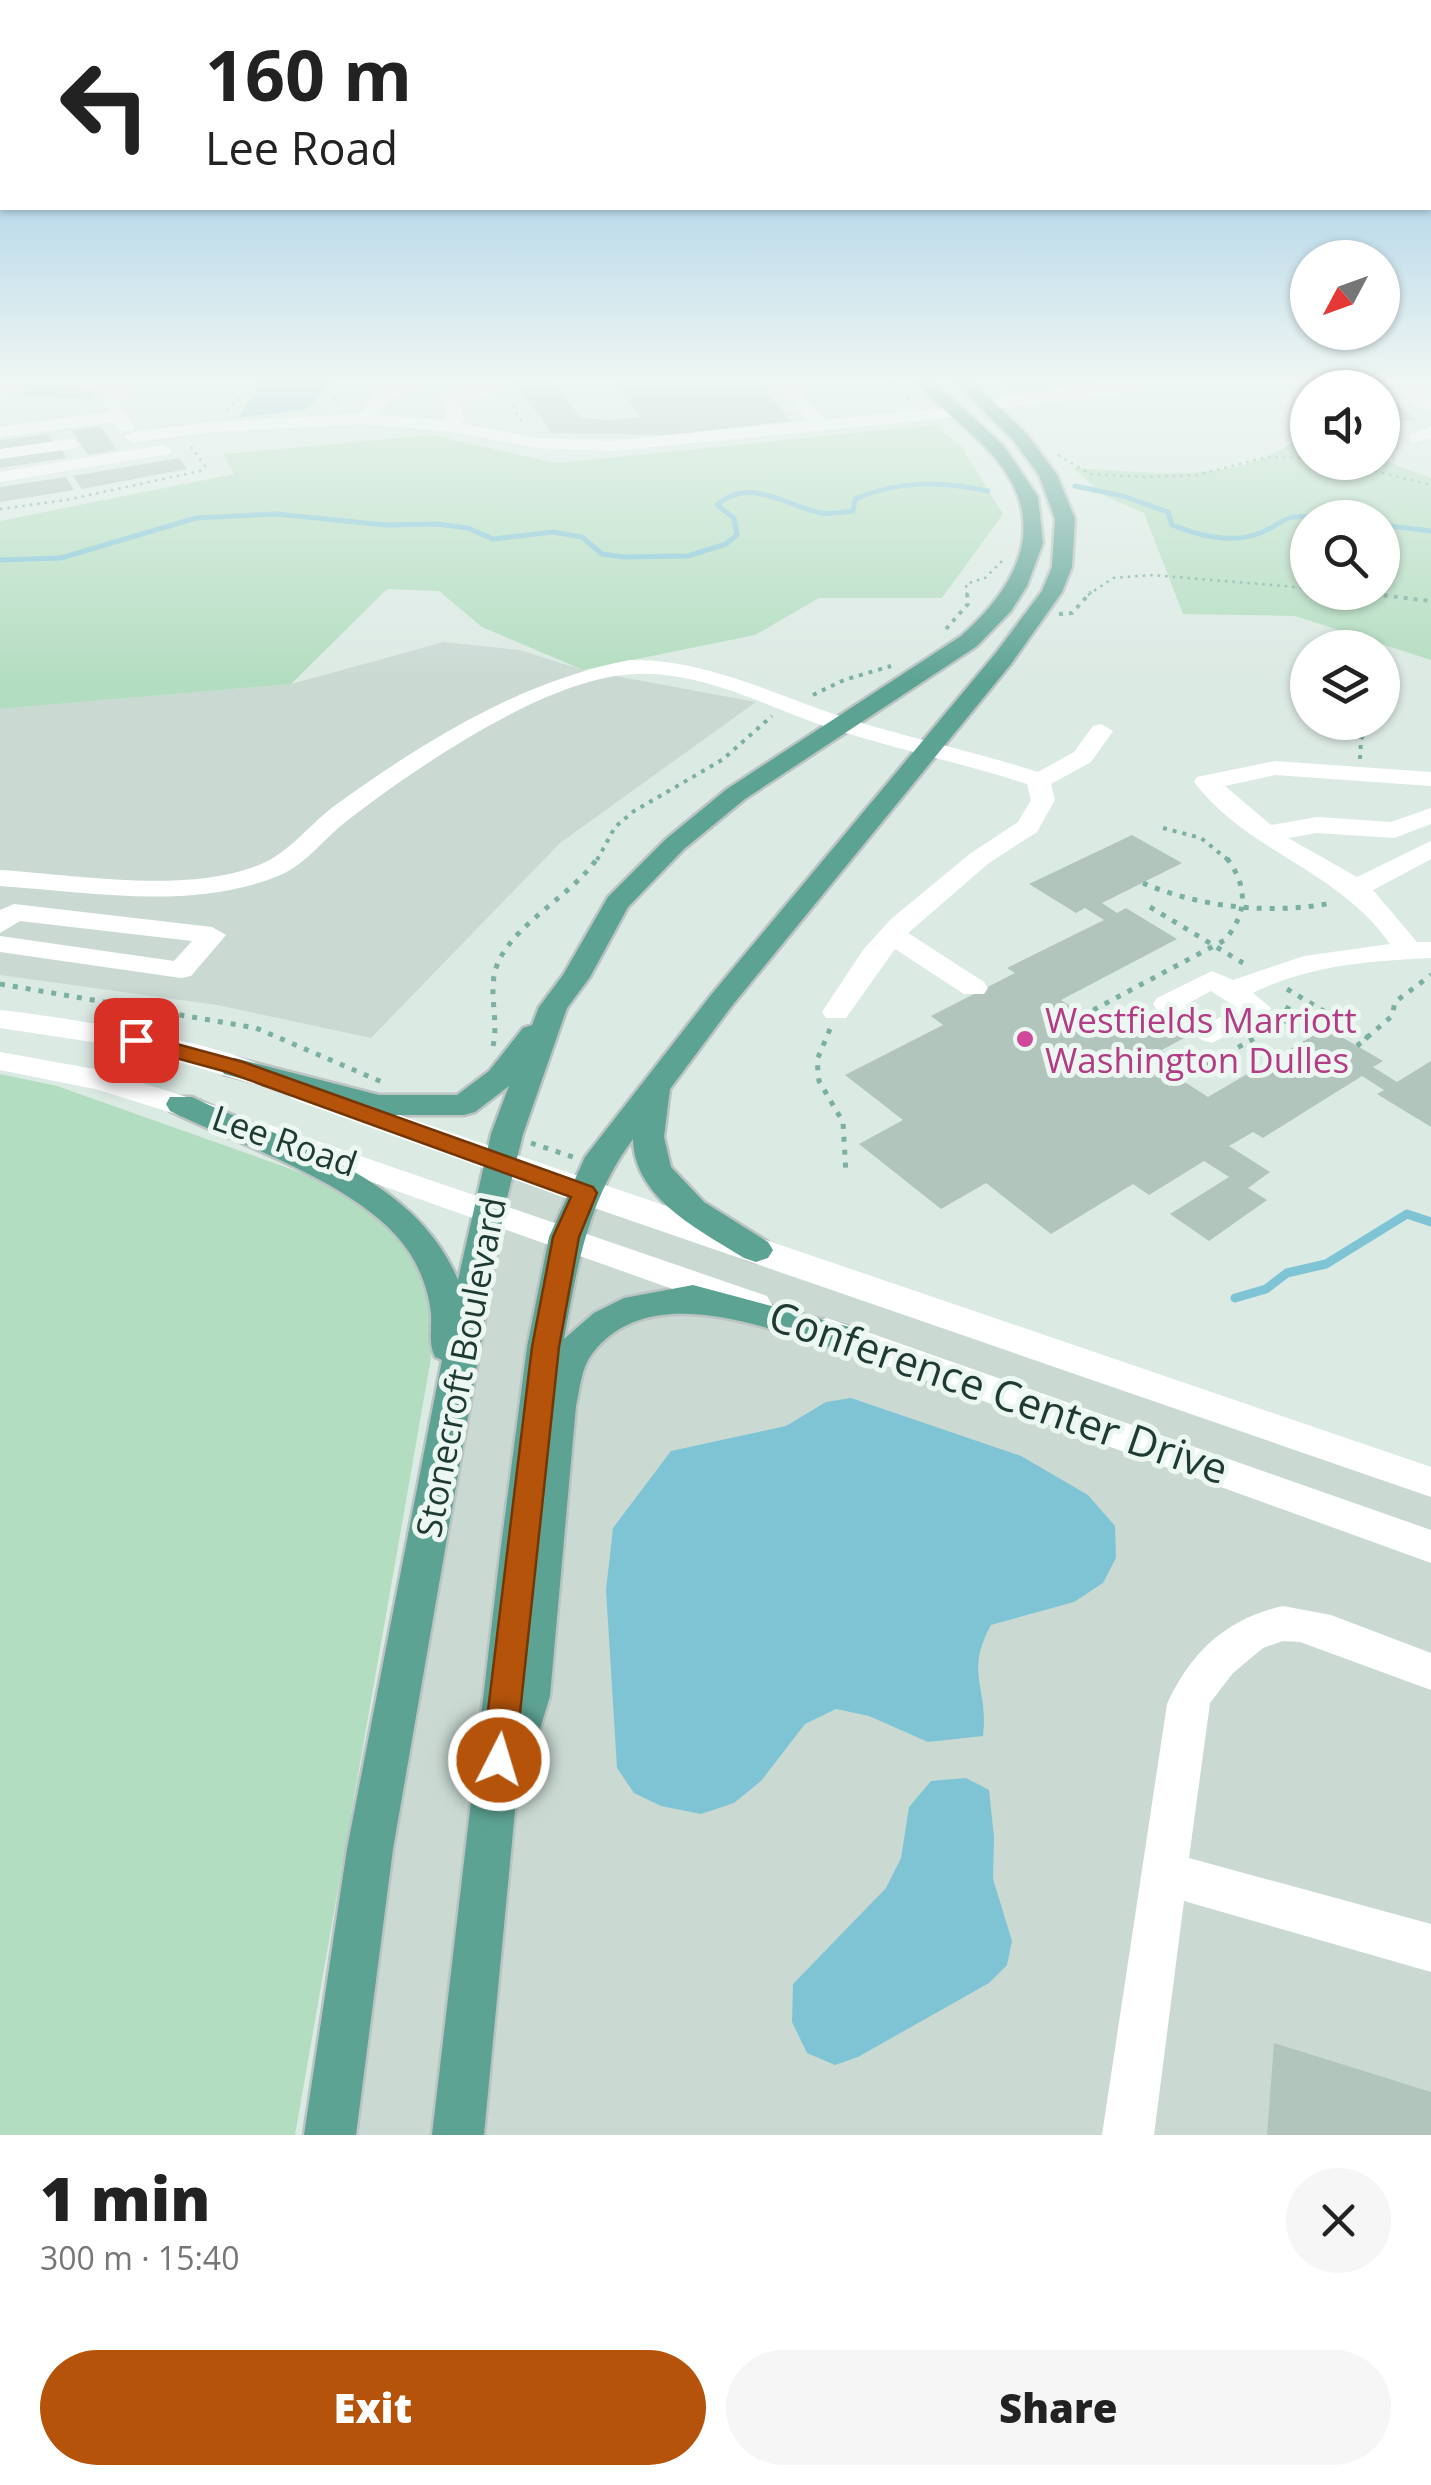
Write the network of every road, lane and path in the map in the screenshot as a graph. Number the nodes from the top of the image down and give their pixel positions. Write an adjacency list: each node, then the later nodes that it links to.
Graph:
1 (148, 482): 4 (path)
2 (1020, 482): 13 (main road, Stonecroft Boulevard)
3 (1051, 482): 9 (main road)
4 (0, 509)
5 (1011, 548): 10 (path)
6 (1290, 587): 9 (path)
7 (1400, 597): 8 (path)
8 (1431, 601)
9 (1036, 616): 16 (main road)
10 (946, 629)
11 (904, 658): 12 (path)
12 (790, 707): 13 (street); 24 (street); 40 (path)
13 (842, 724): 16 (street); 36 (main road, Stonecroft Boulevard)
14 (1101, 731): 19 (street)
15 (1363, 740): 17 (path)
16 (927, 749): 19 (street); 45 (main road)
17 (1364, 771): 18 (street); 22 (street)
18 (1431, 779)
19 (1038, 780): 29 (street)
20 (1431, 815): 22 (street)
21 (1163, 828): 27 (path)
22 (1265, 834): 26 (street)
23 (1431, 850): 26 (street)
24 (0, 878)
25 (1144, 882): 27 (path)
26 (1358, 889): 27 (path); 31 (street)
27 (1244, 905): 39 (path)
28 (0, 925): 30 (street)
29 (892, 935): 34 (street); 37 (street)
30 (0, 944)
31 (1420, 950): 35 (street)
32 (1431, 975): 41 (path)
33 (0, 984): 44 (path)
34 (974, 988)
35 (1232, 992)
36 (552, 1007): 43 (main road); 47 (main road, Stonecroft Boulevard)
37 (836, 1012): 49 (path)
38 (0, 1019): 43 (street, Lee Road)
39 (1129, 1032)
40 (494, 1045)
41 (1357, 1046)
42 (0, 1062): 46 (street, Lee Road)
43 (235, 1067): 47 (street, Lee Road)
44 (386, 1084)
45 (655, 1086): 50 (main road); 53 (main road)
46 (181, 1104): 51 (street, Lee Road); 56 (main road)
47 (514, 1152): 48 (path); 50 (street, Lee Road); 51 (main road, Stonecroft Boulevard)
48 (577, 1158)
49 (846, 1174)
50 (585, 1193): 52 (main road); 53 (street, Conference Center Drive)
51 (488, 1210): 52 (street, Lee Road); 56 (main road, Stonecroft Boulevard)
52 (566, 1237): 54 (street, Conference Center Drive); 59 (main road)
53 (756, 1250): 55 (street, Conference Center Drive)
54 (848, 1339): 57 (street, Conference Center Drive); 59 (main road)
55 (1431, 1482)
56 (430, 1525): 62 (main road, Stonecroft Boulevard)
57 (1431, 1548)
58 (1431, 1672): 60 (street)
59 (492, 1836): 63 (main road)
60 (1165, 1873): 61 (street); 64 (street)
61 (1431, 1948)
62 (330, 2135)
63 (458, 2135)
64 (1128, 2135)

